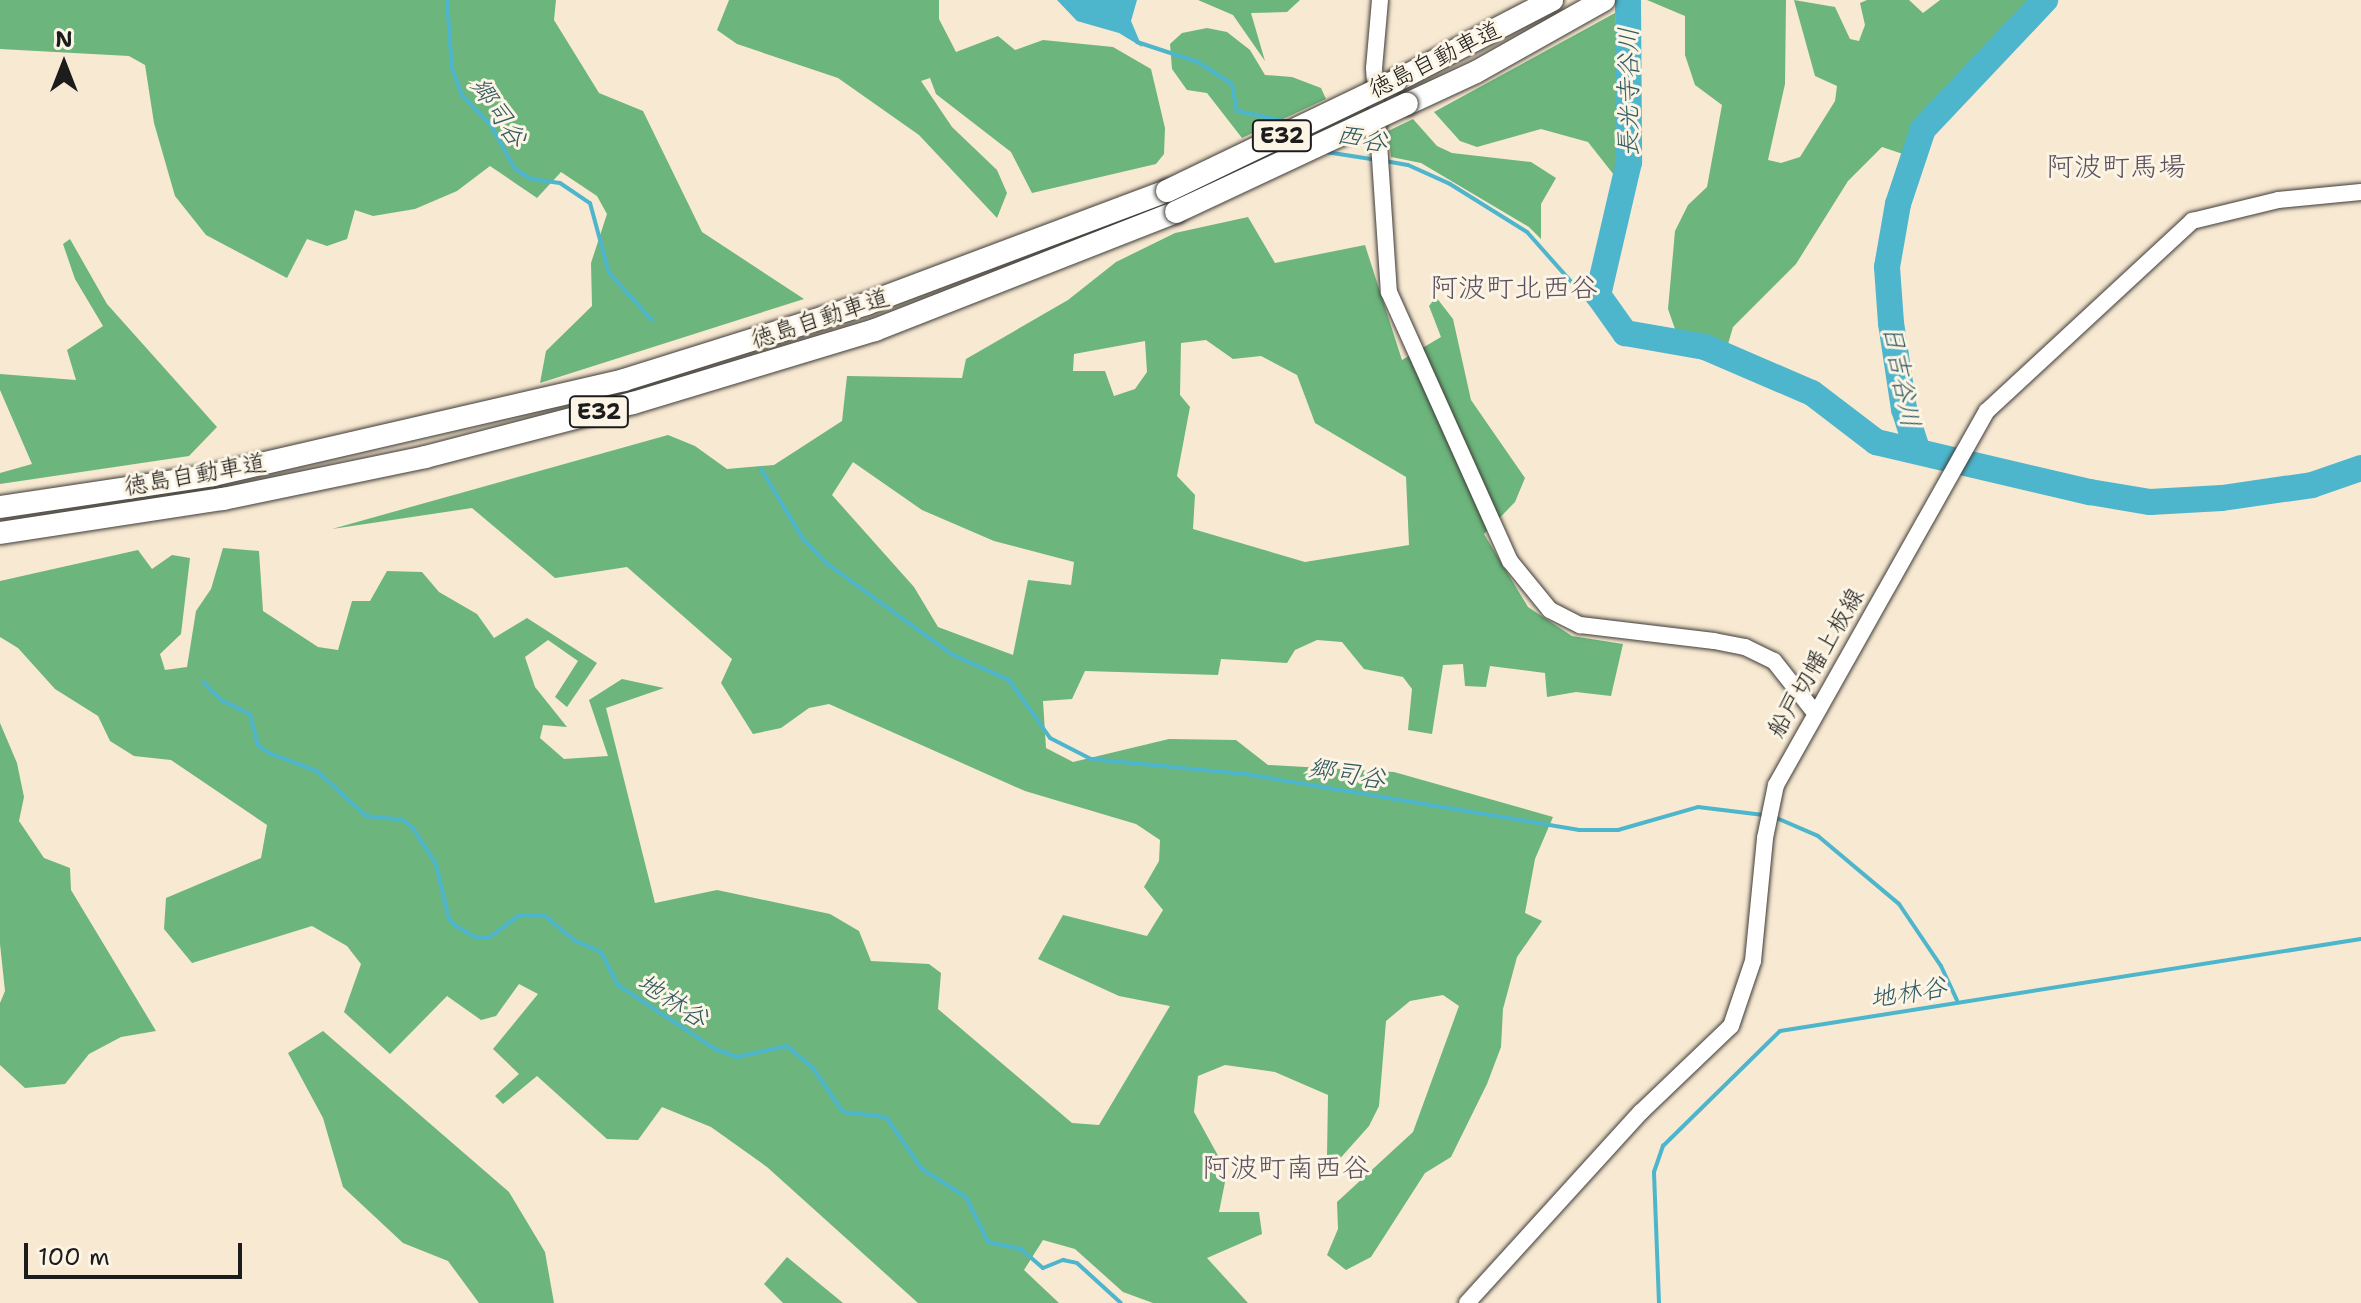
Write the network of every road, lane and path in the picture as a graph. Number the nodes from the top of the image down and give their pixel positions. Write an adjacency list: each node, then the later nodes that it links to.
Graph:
1 (1380, 0): 7 (main road)
2 (1552, 0): 5 (highway, 徳島自動車道 / E32, bridge)
3 (1604, 0): 6 (highway, 徳島自動車道 / E32, bridge)
4 (2361, 192): 7 (main road, 船戸切幡上板線)
5 (0, 507)
6 (0, 533)
7 (1815, 713): 8 (main road, 船戸切幡上板線)
8 (1467, 1303)

